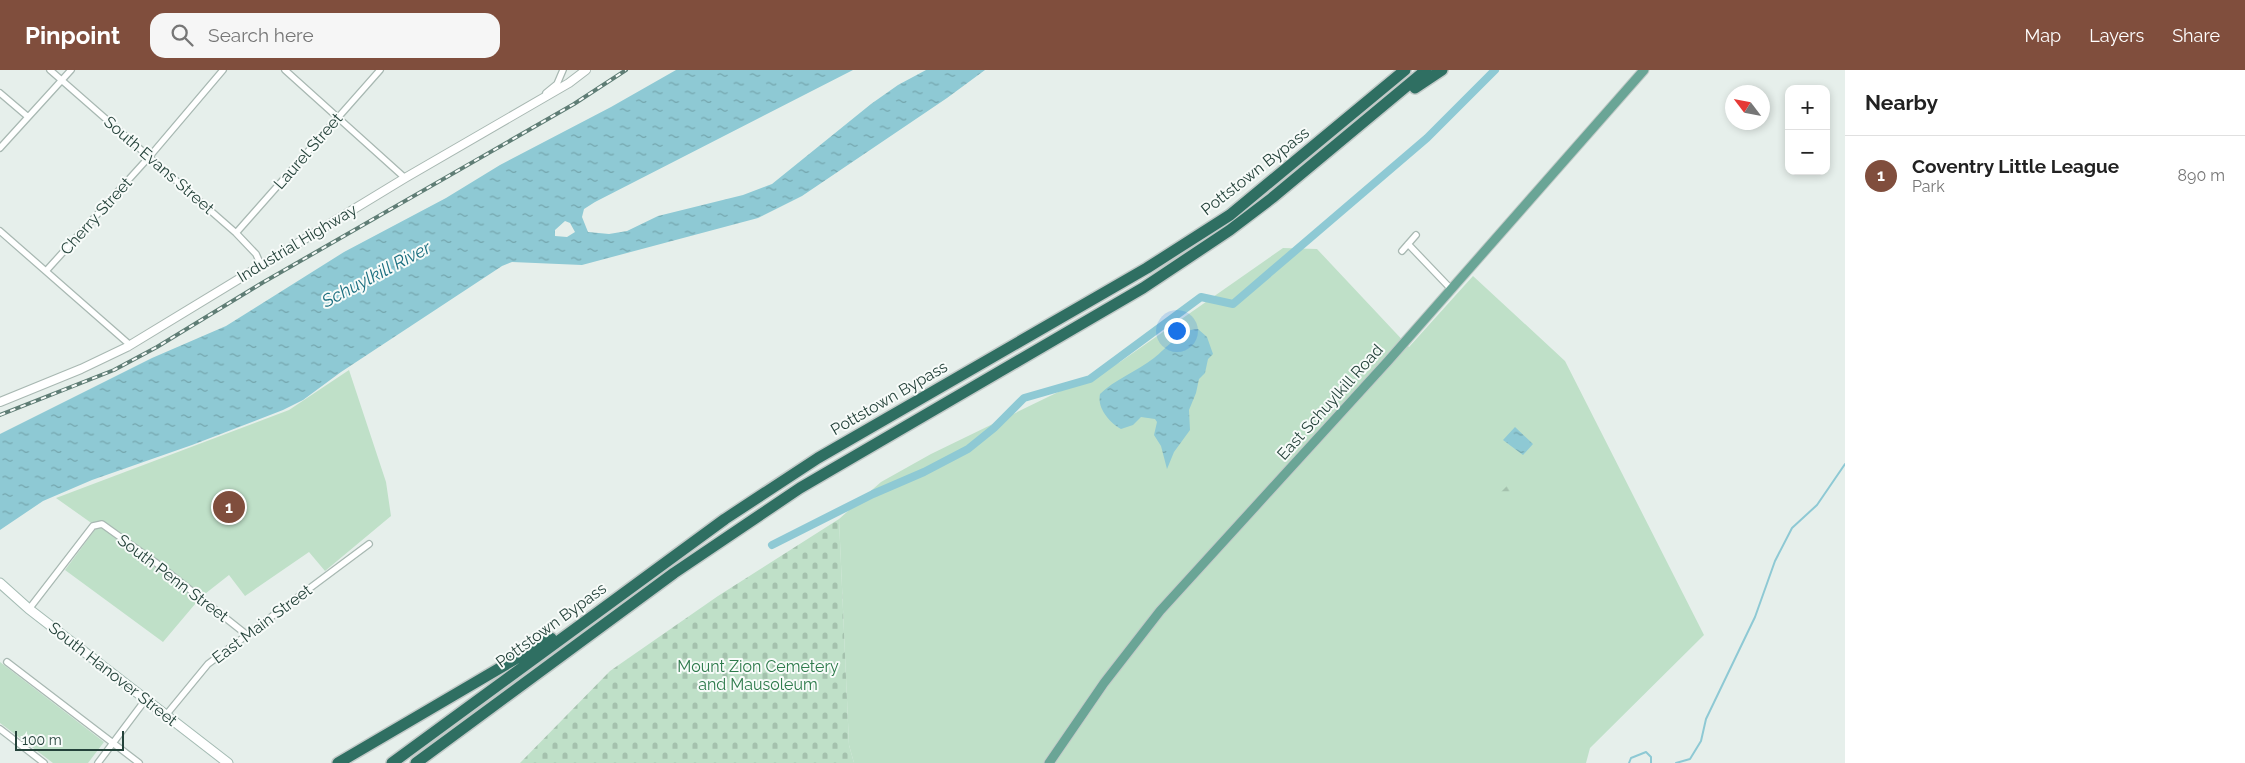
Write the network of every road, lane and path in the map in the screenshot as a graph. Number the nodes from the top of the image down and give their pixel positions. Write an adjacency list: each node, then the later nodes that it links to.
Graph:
1 (50, 70): 13 (street, South Evans Street)
2 (70, 70): 13 (street)
3 (223, 70): 21 (street, Cherry Street)
4 (285, 70): 18 (street)
5 (380, 70): 18 (street, Laurel Street)
6 (563, 70): 15 (street)
7 (585, 70): 15 (street, Industrial Highway)
8 (1397, 70): 19 (highway)
9 (1405, 70): 19 (highway, Pottstown Bypass)
10 (1426, 70): 16 (highway, Pottstown Bypass)
11 (1442, 70): 16 (highway)
12 (1644, 70): 30 (main road, East Schuylkill Road)
13 (62, 80): 17 (street); 21 (street, South Evans Street)
14 (0, 93): 17 (street)
15 (537, 100): 22 (street, Industrial Highway)
16 (1382, 109): 49 (highway, Pottstown Bypass)
17 (27, 116): 20 (street)
18 (338, 117): 22 (street); 24 (street, Laurel Street)
19 (1321, 140): 36 (highway, Pottstown Bypass)
20 (0, 148)
21 (150, 156): 24 (street, South Evans Street); 29 (street, Cherry Street)
22 (405, 178): 28 (street, Industrial Highway)
23 (0, 231): 29 (street)
24 (236, 233): 28 (street, South Evans Street)
25 (1416, 235): 26 (street)
26 (1408, 244): 27 (street); 30 (street)
27 (1402, 251)
28 (261, 265): 31 (street, Industrial Highway)
29 (46, 271): 31 (street)
30 (1451, 289): 50 (main road, East Schuylkill Road)
31 (130, 345): 32 (street, Industrial Highway)
32 (0, 402)
33 (369, 544): 37 (street, East Main Street)
34 (0, 584): 35 (main road, South Hanover Street)
35 (29, 609): 37 (street, South Penn Street); 39 (main road, South Hanover Street)
36 (579, 624): 47 (highway); 48 (highway, Pottstown Bypass)
37 (247, 635): 40 (street, East Main Street)
38 (7, 662): 42 (street)
39 (146, 699): 40 (main road, South Hanover Street); 42 (street)
40 (166, 715): 46 (main road, South Hanover Street)
41 (0, 729): 43 (street)
42 (113, 743): 44 (street); 45 (street)
43 (44, 763)
44 (98, 763)
45 (139, 763)
46 (228, 763)
47 (338, 763)
48 (392, 763)
49 (416, 763)
50 (1049, 763)

